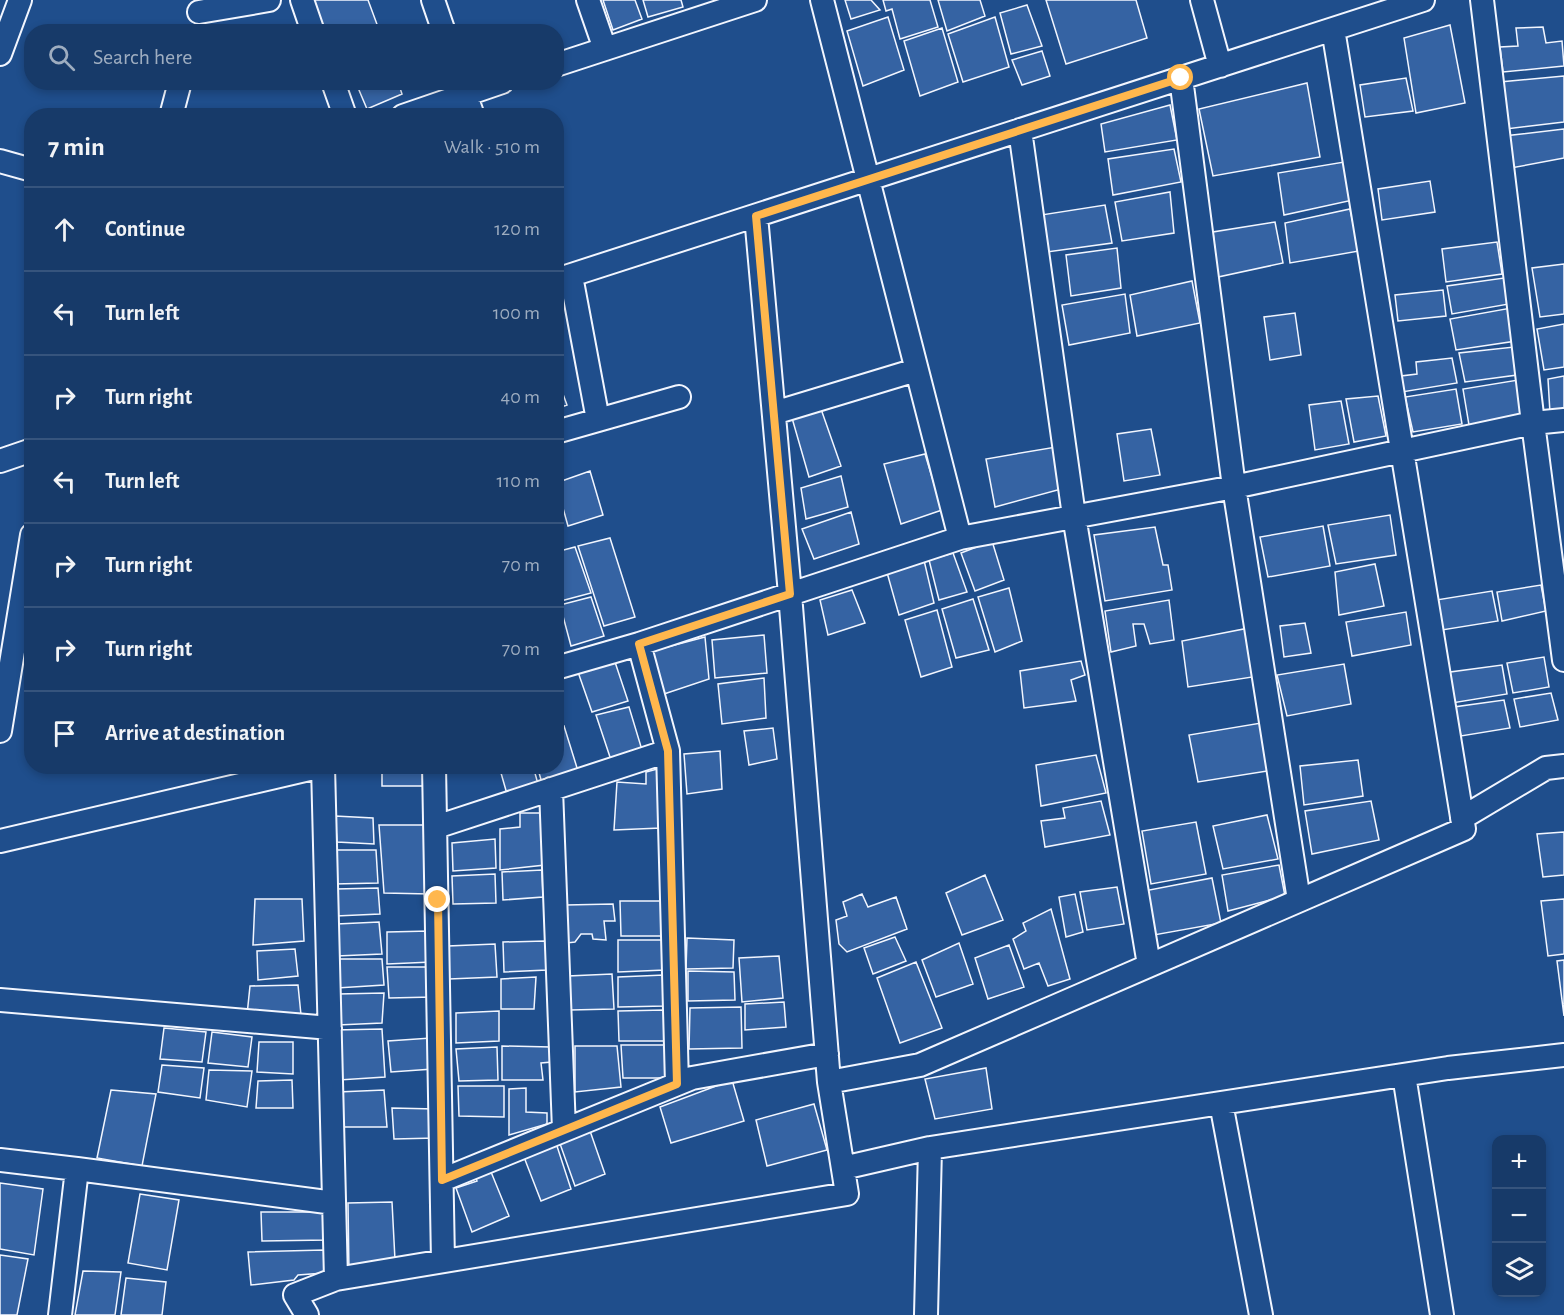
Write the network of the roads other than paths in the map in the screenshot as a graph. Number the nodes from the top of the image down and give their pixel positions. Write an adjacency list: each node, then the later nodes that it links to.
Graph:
1 (20, 0): 17 (street)
2 (269, 0): 12 (street)
3 (302, 0): 13 (street)
4 (433, 0): 14 (street)
5 (588, 0): 16 (street)
6 (755, 0): 11 (street)
7 (822, 0): 31 (street)
8 (1202, 0): 19 (street)
9 (1423, 0): 15 (street)
10 (1482, 0): 39 (street)
11 (697, 9): 16 (street)
12 (199, 14)
13 (311, 24)
14 (441, 24)
15 (1333, 29): 19 (street); 41 (street)
16 (605, 49): 18 (street)
17 (0, 54)
18 (564, 62)
19 (1220, 66): 20 (street)
20 (1181, 78): 28 (street); 44 (street)
21 (178, 90): 25 (street)
22 (336, 90): 26 (street)
23 (483, 90): 24 (street)
24 (467, 97): 27 (street)
25 (173, 108)
26 (342, 108)
27 (430, 108)
28 (1020, 130): 31 (street); 45 (street)
29 (0, 161): 30 (street)
30 (24, 168)
31 (867, 180): 32 (street); 34 (street)
32 (756, 216): 33 (street); 36 (street)
33 (564, 278): 37 (street)
34 (916, 370): 36 (street); 46 (street)
35 (679, 397): 37 (street)
36 (774, 413): 47 (street)
37 (598, 420): 40 (street)
38 (1564, 420): 39 (street)
39 (1533, 423): 41 (street); 51 (street)
40 (564, 430)
41 (1401, 450): 44 (street); 60 (street)
42 (24, 452): 43 (street)
43 (0, 460)
44 (1234, 487): 45 (street); 63 (street)
45 (1074, 516): 46 (street); 64 (street)
46 (960, 538): 47 (street)
47 (790, 594): 49 (street); 67 (street)
48 (24, 627): 50 (street)
49 (639, 644): 52 (street); 54 (street)
50 (22, 650): 53 (street)
51 (1564, 660)
52 (564, 666)
53 (0, 731)
54 (668, 751): 59 (street); 71 (street)
55 (1564, 766): 60 (street)
56 (288, 774): 62 (street)
57 (322, 774): 66 (street)
58 (434, 774): 61 (street)
59 (551, 789): 61 (street); 73 (street)
60 (1462, 818): 63 (street)
61 (436, 827): 78 (street)
62 (0, 841)
63 (1299, 900): 64 (street)
64 (1149, 965): 70 (street)
65 (0, 1000): 66 (street)
66 (330, 1028): 79 (street)
67 (827, 1054): 70 (street); 71 (street)
68 (1564, 1055): 69 (street)
69 (1404, 1075): 72 (street); 87 (street)
70 (829, 1082): 76 (street)
71 (677, 1084): 73 (street)
72 (1221, 1104): 74 (street); 86 (street)
73 (564, 1130): 78 (street)
74 (930, 1148): 76 (street); 85 (street)
75 (0, 1160): 77 (street)
76 (843, 1168): 80 (street)
77 (77, 1169): 79 (street); 83 (street)
78 (442, 1180): 80 (street)
79 (334, 1203): 81 (street)
80 (443, 1261): 81 (street)
81 (336, 1279): 82 (street)
82 (290, 1305): 84 (street)
83 (60, 1315)
84 (307, 1315)
85 (926, 1315)
86 (1261, 1315)
87 (1442, 1315)

